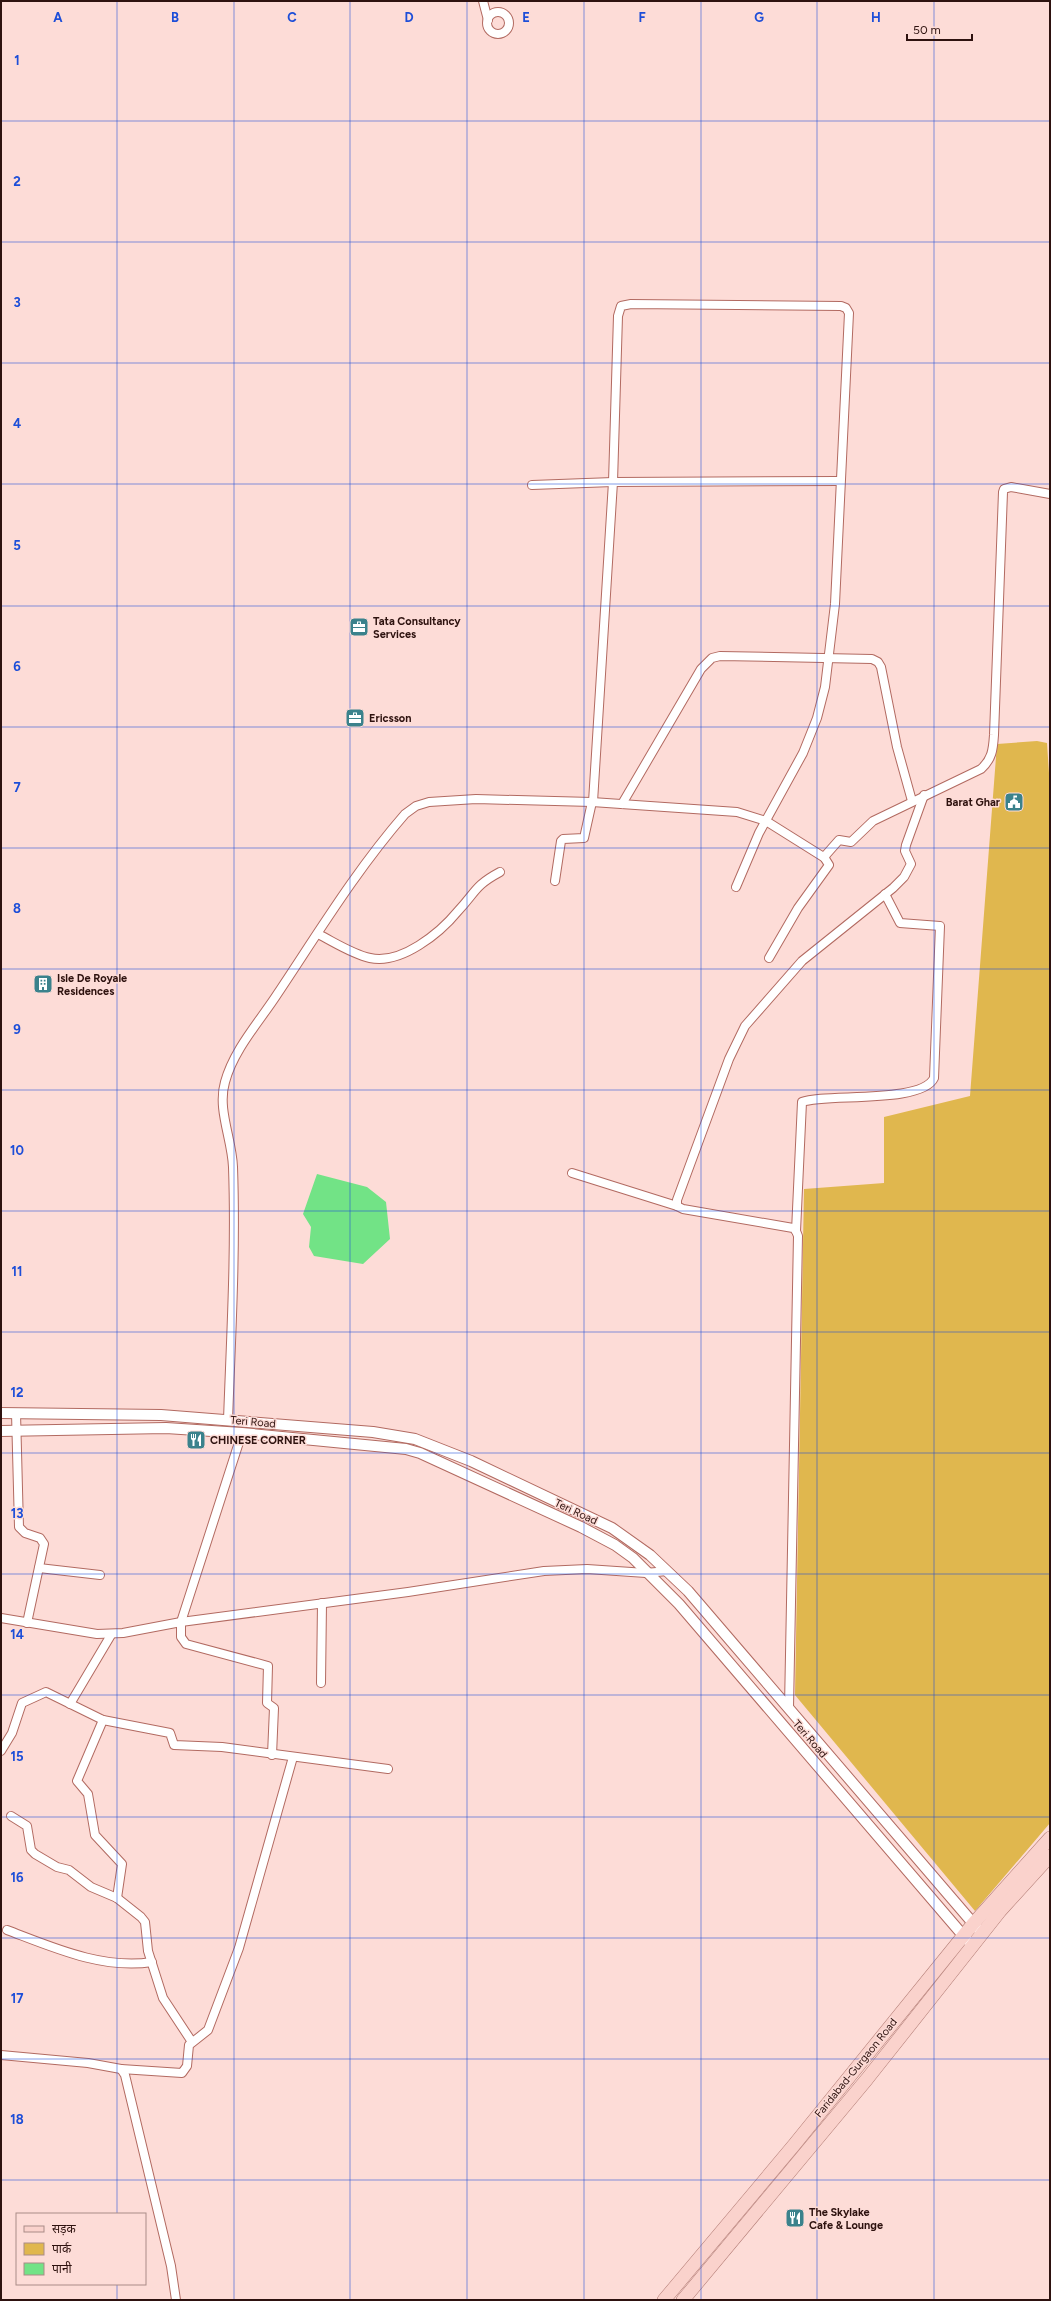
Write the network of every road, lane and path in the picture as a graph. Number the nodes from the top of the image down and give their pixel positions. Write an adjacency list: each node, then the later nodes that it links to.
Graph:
1 (483, 1): 2 (street)
2 (488, 20)
3 (840, 481): 4 (street); 4 (street); 7 (street)
4 (613, 482): 5 (street); 10 (street)
5 (532, 485)
6 (1050, 494): 8 (street)
7 (830, 657): 9 (street); 11 (street); 12 (street)
8 (924, 795): 9 (street); 17 (street)
9 (912, 801): 13 (street)
10 (592, 802): 11 (street); 15 (street); 18 (street)
11 (622, 804): 12 (street)
12 (766, 821): 13 (street); 16 (street)
13 (825, 858): 19 (street)
14 (500, 872): 18 (street)
15 (555, 881)
16 (736, 888)
17 (885, 894): 21 (street); 22 (street)
18 (318, 934): 25 (street)
19 (769, 958)
20 (572, 1173): 21 (street)
21 (677, 1206): 22 (street)
22 (796, 1231): 42 (street)
23 (1, 1413): 24 (street)
24 (16, 1413): 25 (street); 28 (street)
25 (228, 1420): 26 (street)
26 (268, 1423): 30 (street); 32 (street)
27 (1, 1431): 28 (street, Teri Road)
28 (17, 1431): 29 (street, Teri Road); 31 (street)
29 (242, 1432): 30 (street, Teri Road); 37 (street)
30 (268, 1435): 33 (street, Teri Road)
31 (39, 1568): 34 (street); 38 (street)
32 (668, 1571): 33 (street); 42 (street)
33 (646, 1572): 35 (street); 54 (street, Teri Road)
34 (100, 1575)
35 (322, 1603): 37 (street); 40 (street)
36 (1, 1618): 38 (street)
37 (181, 1622): 39 (street); 45 (street)
38 (27, 1623): 39 (street)
39 (111, 1635): 41 (street)
40 (321, 1683)
41 (70, 1704): 43 (street); 44 (street)
42 (789, 1707): 52 (street)
43 (103, 1720): 45 (street); 51 (street)
44 (1, 1751)
45 (272, 1755): 46 (street)
46 (293, 1757): 47 (street); 57 (street)
47 (388, 1769)
48 (11, 1816): 51 (street)
49 (1050, 1838): 52 (main road, Faridabad-Gurgaon Road)
50 (1050, 1856): 52 (main road, Faridabad-Gurgaon Road)
51 (118, 1898): 56 (street)
52 (978, 1929): 54 (main road, Faridabad-Gurgaon Road); 55 (main road, Faridabad-Gurgaon Road)
53 (7, 1930): 56 (street)
54 (964, 1936): 55 (street, Teri Road); 61 (main road, Faridabad-Gurgaon Road)
55 (972, 1947): 62 (main road, Faridabad-Gurgaon Road)
56 (152, 1962): 57 (street)
57 (192, 2042): 59 (street)
58 (1, 2055): 59 (street)
59 (121, 2069): 60 (street)
60 (176, 2300)
61 (664, 2300)
62 (683, 2300)

